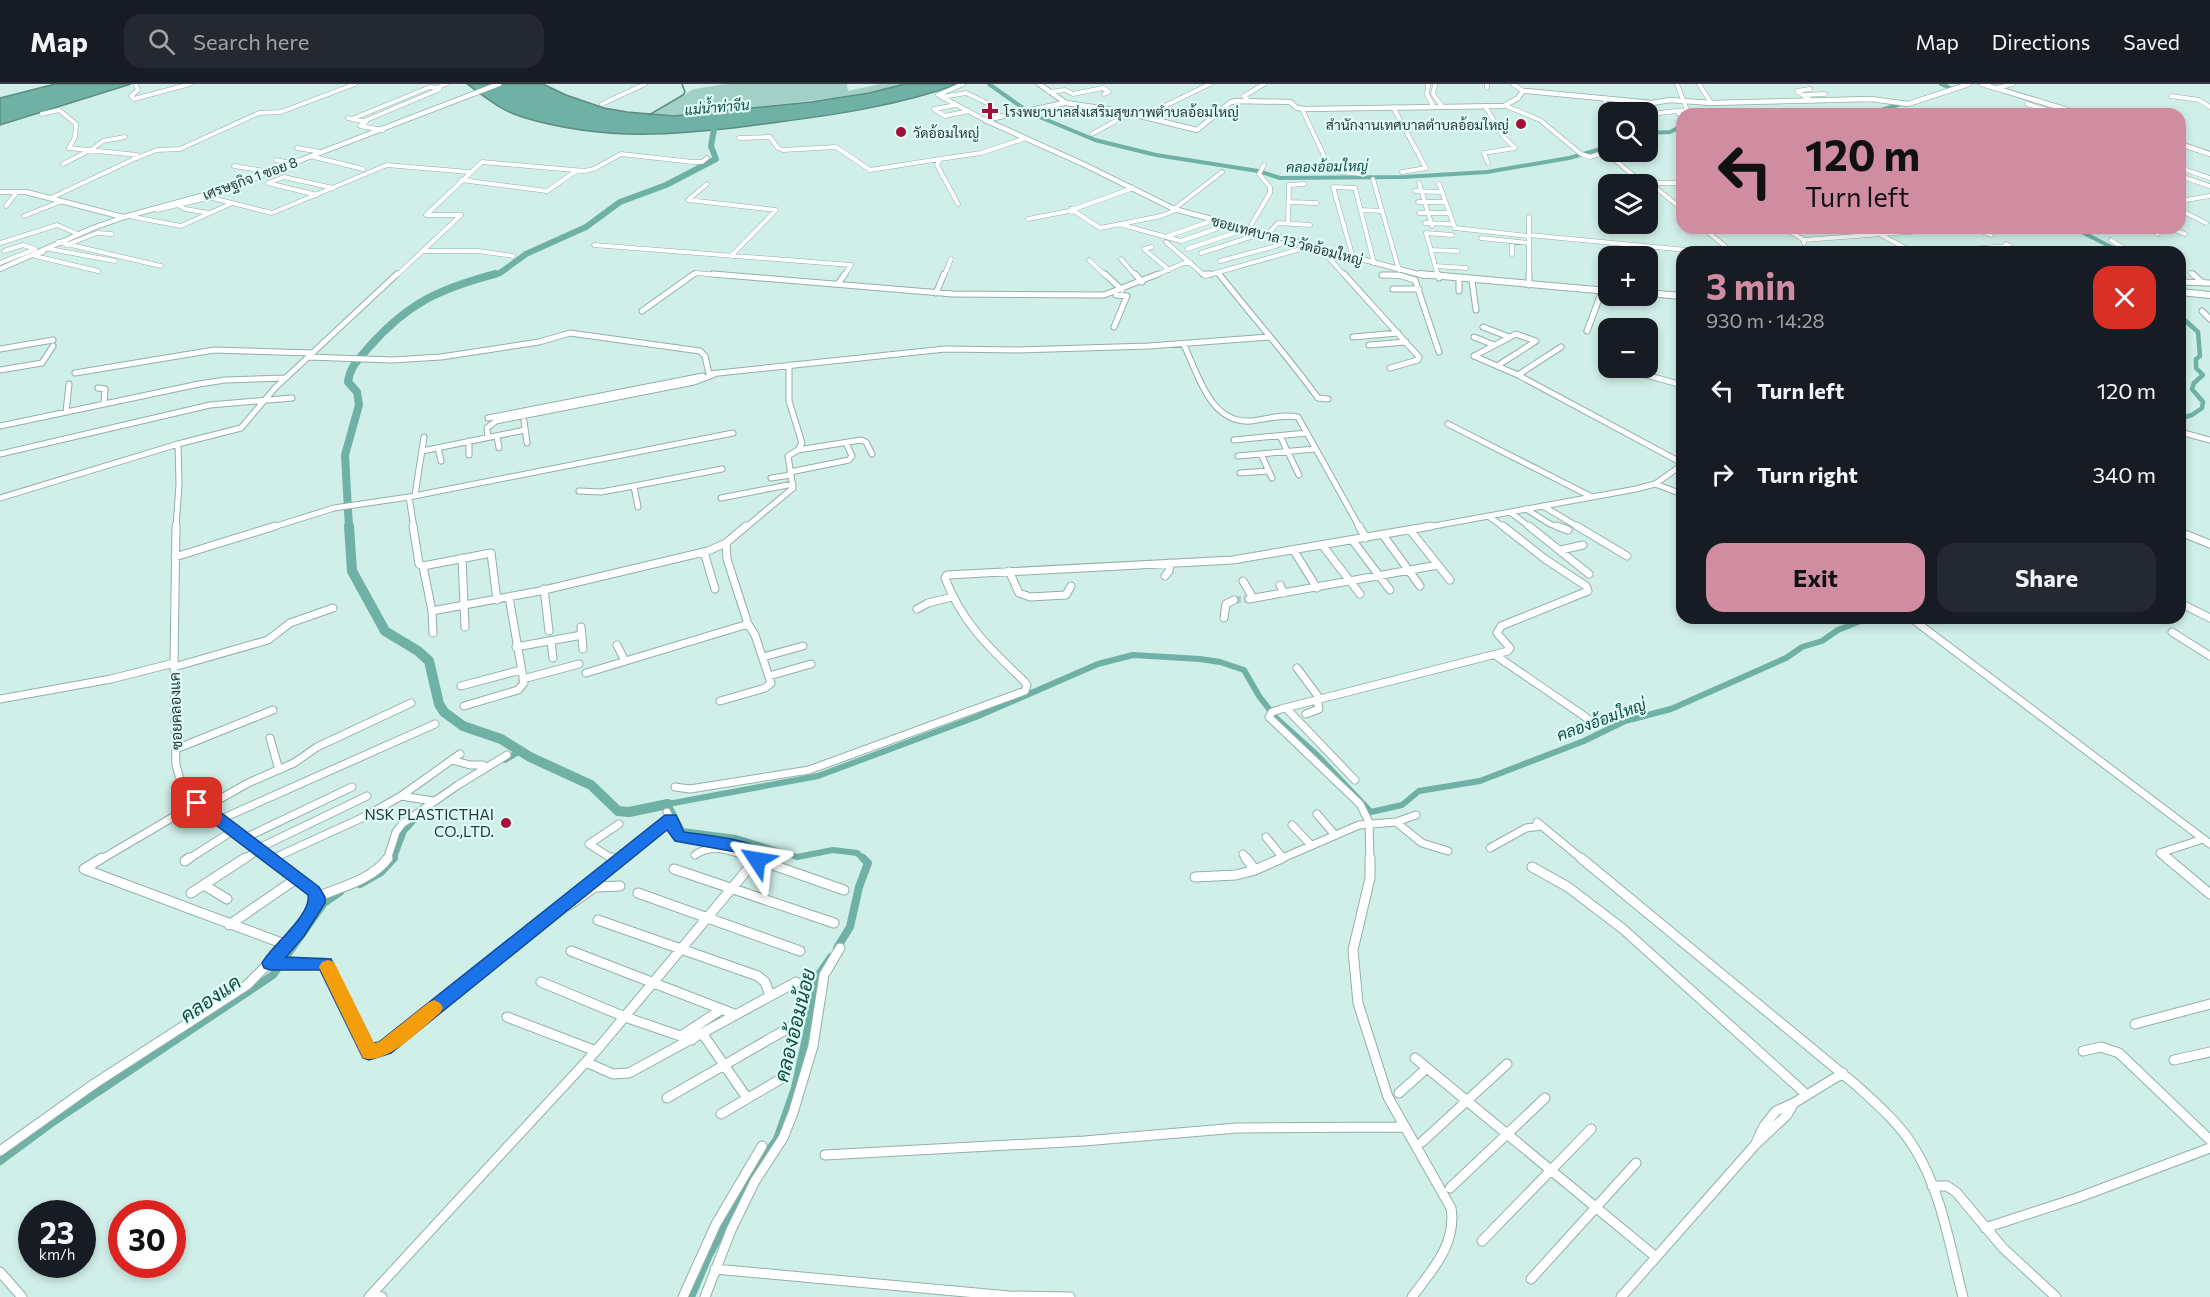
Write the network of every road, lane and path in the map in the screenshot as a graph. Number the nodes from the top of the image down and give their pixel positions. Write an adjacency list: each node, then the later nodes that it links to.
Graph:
1 (190, 84): 16 (street)
2 (355, 84): 77 (street)
3 (446, 84): 19 (street)
4 (499, 84): 62 (street, เศรษฐกิจ 1 ซอย 8)
5 (645, 84): 39 (street)
6 (963, 84): 29 (street)
7 (1039, 84): 23 (street)
8 (1210, 84): 59 (street)
9 (1264, 84): 31 (street)
10 (1428, 84): 42 (street)
11 (1513, 84): 24 (street)
12 (1677, 84): 32 (street)
13 (1699, 84): 38 (street)
14 (1969, 84): 33 (street)
15 (2013, 84): 20 (street)
16 (136, 85)
17 (1435, 85): 43 (street)
18 (1984, 86): 20 (street)
19 (436, 88): 61 (street); 61 (street)
20 (1995, 88): 47 (street)
21 (1810, 89): 27 (street)
22 (1792, 91): 33 (street)
23 (1049, 92): 25 (street); 36 (street)
24 (1523, 92): 30 (street); 45 (street)
25 (1104, 94)
26 (1826, 94): 27 (street)
27 (1804, 95): 33 (street)
28 (2171, 96): 48 (street)
29 (942, 98): 35 (street); 41 (street)
30 (1605, 99): 34 (street)
31 (1249, 100): 53 (street); 59 (street)
32 (1686, 101): 37 (street); 38 (street); 49 (street)
33 (1810, 101): 38 (street)
34 (1640, 102)
35 (987, 103)
36 (1064, 103): 56 (street); 60 (street)
37 (1658, 103)
38 (1711, 103)
39 (602, 104)
40 (2027, 104): 50 (street)
41 (956, 105): 54 (street); 54 (street)
42 (1433, 106): 43 (street); 46 (street)
43 (1442, 106): 44 (street)
44 (1485, 106): 45 (street); 82 (street)
45 (1506, 106): 74 (street)
46 (1393, 107): 53 (street); 92 (street)
47 (2059, 107): 51 (street); 52 (street)
48 (2210, 107)
49 (1687, 108)
50 (2041, 108)
51 (2055, 108)
52 (2062, 108)
53 (1302, 109): 93 (street)
54 (969, 111): 60 (street)
55 (1676, 111): 57 (street)
56 (1130, 113): 59 (street); 63 (street)
57 (1658, 113)
58 (42, 114): 70 (street)
59 (1144, 118)
60 (985, 120): 66 (street, ซอยเทศบาล 13 วัดอ้อมใหญ่)
61 (364, 121): 62 (street)
62 (383, 130): 72 (street, เศรษฐกิจ 1 ซอย 8)
63 (1092, 134)
64 (125, 137): 70 (street)
65 (739, 138): 78 (street)
66 (1023, 139): 78 (street); 109 (street, ซอยเทศบาล 13 วัดอ้อมใหญ่)
67 (2186, 146): 73 (street)
68 (111, 148): 71 (street)
69 (297, 148): 72 (street)
70 (90, 150): 71 (street); 83 (street)
71 (105, 152): 77 (street)
72 (321, 152): 75 (street, เศรษฐกิจ 1 ซอย 8)
73 (2210, 154)
74 (1598, 155)
75 (310, 156): 81 (street, เศรษฐกิจ 1 ซอย 8); 86 (street)
76 (707, 158): 88 (street)
77 (134, 159): 119 (street)
78 (940, 159): 128 (street)
79 (276, 160): 81 (street)
80 (1618, 162): 94 (street)
81 (291, 163): 89 (street, เศรษฐกิจ 1 ซอย 8)
82 (1488, 163)
83 (63, 164)
84 (1264, 165): 154 (street)
85 (234, 166): 89 (street)
86 (363, 169)
87 (2186, 170): 97 (street)
88 (576, 171): 90 (street); 100 (street)
89 (271, 172): 95 (street, เศรษฐกิจ 1 ซอย 8)
90 (469, 172): 100 (street); 108 (street)
91 (1222, 172): 133 (street)
92 (1402, 172)
93 (1362, 174)
94 (1632, 174)
95 (260, 176): 99 (street); 118 (street, เศรษฐกิจ 1 ซอย 8)
96 (2186, 178): 107 (street)
97 (2210, 178)
98 (1373, 179): 135 (street)
99 (276, 180): 108 (street); 116 (street)
100 (461, 180): 188 (street)
101 (1419, 183): 112 (street)
102 (1676, 183): 106 (street)
103 (707, 184): 193 (street)
104 (1305, 184): 122 (street)
105 (1439, 184): 114 (street)
106 (1658, 184)
107 (2210, 186)
108 (333, 188): 116 (street)
109 (1133, 188): 132 (street); 133 (street, ซอยเทศบาล 13 วัดอ้อมใหญ่)
110 (1658, 190): 129 (street)
111 (1415, 191): 112 (street)
112 (1422, 191): 114 (street); 124 (street)
113 (17, 192): 115 (street); 119 (street); 131 (street)
114 (1442, 192): 125 (street)
115 (1, 193)
116 (317, 195): 127 (street)
117 (2210, 196): 120 (street)
118 (206, 197): 127 (street); 130 (street); 142 (street, เศรษฐกิจ 1 ซอย 8)
119 (51, 198): 121 (street)
120 (2186, 200)
121 (62, 201): 141 (street); 142 (street)
122 (1288, 202): 126 (street); 146 (street)
123 (1418, 202): 124 (street)
124 (1425, 202): 125 (street); 138 (street)
125 (1445, 202): 139 (street)
126 (1317, 203)
127 (230, 204): 136 (street)
128 (958, 204)
129 (1676, 204)
130 (178, 205): 136 (street); 136 (street)
131 (6, 206)
132 (1071, 209): 144 (street); 149 (street)
133 (1175, 209): 145 (street, ซอยเทศบาล 13 วัดอ้อมใหญ่); 149 (street)
134 (1362, 210): 135 (street); 194 (street); 202 (street)
135 (1381, 211): 209 (street)
136 (209, 213)
137 (1419, 213): 138 (street)
138 (1428, 213): 139 (street); 153 (street)
139 (1449, 213): 151 (street)
140 (2186, 213): 148 (street)
141 (24, 216)
142 (124, 217): 155 (street, เศรษฐกิจ 1 ซอย 8)
143 (1529, 217): 162 (street)
144 (1028, 219)
145 (1214, 220): 150 (street, ซอยเทศบาล 13 วัดอ้อมใหญ่); 164 (street)
146 (1288, 223): 152 (street); 157 (street)
147 (1425, 223): 153 (street)
148 (2206, 223)
149 (1119, 224): 164 (street)
150 (1230, 224): 154 (street, ซอยเทศบาล 13 วัดอ้อมใหญ่); 164 (street)
151 (1453, 224): 153 (street); 162 (street)
152 (1310, 225)
153 (1432, 225)
154 (1247, 230): 157 (street, ซอยเทศบาล 13 วัดอ้อมใหญ่); 182 (street)
155 (78, 234): 171 (street); 173 (street, เศรษฐกิจ 1 ซอย 8)
156 (112, 234): 173 (street)
157 (1265, 234): 166 (street, ซอยเทศบาล 13 วัดอ้อมใหญ่); 190 (street)
158 (1710, 234): 177 (street)
159 (1794, 234): 167 (street)
160 (1898, 234): 163 (street)
161 (1452, 235): 186 (street)
162 (1529, 235): 172 (street); 184 (street)
163 (1882, 235): 167 (street); 178 (street)
164 (1168, 236)
165 (1481, 238): 170 (street)
166 (1289, 240): 176 (street, ซอยเทศบาล 13 วัดอ้อมใหญ่); 199 (street)
167 (1804, 240): 174 (street)
168 (2111, 240): 179 (street)
169 (1166, 242): 201 (street)
170 (1512, 242): 172 (street); 191 (street)
171 (0, 243)
172 (1529, 243): 222 (street)
173 (62, 244): 181 (street); 185 (street, เศรษฐกิจ 1 ซอย 8); 203 (street)
174 (1814, 244)
175 (594, 245): 193 (street)
176 (1311, 246): 183 (street, ซอยเทศบาล 13 วัดอ้อมใหญ่); 210 (street)
177 (1725, 246)
178 (1902, 246)
179 (2120, 246)
180 (1152, 247): 207 (street)
181 (50, 249): 198 (street); 208 (street)
182 (1187, 249)
183 (1321, 249): 194 (street, ซอยเทศบาล 13 วัดอ้อมใหญ่); 242 (street)
184 (1676, 249)
185 (37, 250): 187 (street); 200 (street); 206 (street, เศรษฐกิจ 1 ซอย 8)
186 (1431, 250): 189 (street); 204 (street)
187 (4, 251)
188 (424, 251): 192 (street); 254 (street)
189 (1458, 251)
190 (1201, 253)
191 (1512, 254)
192 (513, 256)
193 (731, 256): 221 (street)
194 (1353, 258): 202 (street, ซอยเทศบาล 13 วัดอ้อมใหญ่)
195 (1121, 259): 216 (street)
196 (951, 260): 229 (street)
197 (1089, 260): 225 (street)
198 (115, 261)
199 (1220, 261)
200 (0, 263)
201 (1191, 263): 207 (street); 210 (street)
202 (1374, 263): 209 (street, ซอยเทศบาล 13 วัดอ้อมใหญ่)
203 (162, 266)
204 (1436, 266): 205 (street); 213 (street)
205 (1466, 268)
206 (0, 269)
207 (1169, 270): 216 (street)
208 (98, 271)
209 (1397, 272): 212 (street); 213 (street, ซอยเทศบาล 13 วัดอ้อมใหญ่); 218 (street); 224 (street)
210 (1218, 273): 243 (street)
211 (2191, 273): 219 (street)
212 (1382, 275)
213 (1439, 278): 214 (street, ซอยเทศบาล 13 วัดอ้อมใหญ่)
214 (1459, 280): 215 (street, ซอยเทศบาล 13 วัดอ้อมใหญ่); 227 (street)
215 (1472, 281): 222 (street, ซอยเทศบาล 13 วัดอ้อมใหญ่); 235 (street)
216 (1142, 282): 225 (street)
217 (2186, 282): 219 (street)
218 (1399, 283)
219 (2203, 283): 220 (street)
220 (2210, 283)
221 (838, 284): 229 (street); 236 (street)
222 (1529, 285): 226 (street, ซอยเทศบาล 13 วัดอ้อมใหญ่)
223 (1393, 289): 224 (street)
224 (1419, 289): 253 (street)
225 (1122, 290): 230 (street)
226 (1598, 290)
227 (1459, 291)
228 (2186, 292): 233 (street)
229 (936, 293): 230 (street)
230 (1110, 294): 239 (street)
231 (1658, 294): 232 (street)
232 (1676, 295)
233 (2210, 295)
234 (1598, 306): 241 (street)
235 (1476, 310)
236 (642, 311)
237 (2202, 311): 238 (street)
238 (2210, 319)
239 (1114, 327)
240 (1483, 327): 246 (street)
241 (1587, 331)
242 (1398, 333): 244 (street); 247 (street)
243 (1269, 337): 248 (street); 270 (street)
244 (1353, 337)
245 (1474, 337): 250 (street)
246 (1509, 337): 250 (street); 256 (street)
247 (1406, 342): 249 (street); 257 (street)
248 (1184, 345): 255 (street); 279 (street)
249 (1369, 345)
250 (1494, 345): 256 (street)
251 (1561, 347): 261 (street)
252 (0, 349): 258 (street)
253 (1439, 352)
254 (310, 355): 259 (street); 260 (street); 262 (street)
255 (789, 365): 260 (street); 294 (street)
256 (1497, 366): 261 (street)
257 (1390, 368)
258 (0, 370)
259 (75, 373)
260 (709, 375): 273 (street); 284 (street)
261 (1518, 375): 303 (street)
262 (285, 378): 269 (street); 271 (street)
263 (1657, 378): 264 (street)
264 (1676, 383)
265 (69, 384): 272 (street)
266 (98, 388): 271 (street)
267 (241, 398): 269 (street)
268 (292, 398): 269 (street)
269 (265, 399): 289 (street); 297 (street)
270 (1328, 399)
271 (104, 404): 272 (street)
272 (66, 412): 276 (street)
273 (488, 418)
274 (524, 421): 277 (street)
275 (1449, 424): 318 (street)
276 (0, 426)
277 (525, 430): 281 (street); 288 (street)
278 (733, 433): 317 (street)
279 (1307, 433): 282 (street); 293 (street)
280 (2186, 434): 286 (street)
281 (497, 436): 284 (street); 292 (street)
282 (1280, 436): 285 (street); 296 (street)
283 (424, 437): 295 (street)
284 (488, 437): 287 (street)
285 (1234, 440)
286 (2210, 440)
287 (469, 441): 291 (street); 300 (street)
288 (527, 443)
289 (178, 444): 319 (street); 340 (street, ซอยคลองแค)
290 (847, 445): 307 (street)
291 (438, 448): 295 (street); 302 (street)
292 (499, 448)
293 (1315, 449): 296 (street); 330 (street)
294 (798, 450): 298 (street); 307 (street)
295 (422, 451): 317 (street)
296 (1288, 452): 299 (street); 309 (street)
297 (0, 454)
298 (872, 454)
299 (1261, 454): 301 (street); 306 (street)
300 (469, 455)
301 (1238, 456)
302 (441, 461)
303 (1676, 461)
304 (1676, 468): 313 (street)
305 (722, 469): 314 (street)
306 (1269, 471): 308 (street); 311 (street)
307 (790, 473): 310 (street); 312 (street)
308 (1240, 473)
309 (1299, 475)
310 (771, 478)
311 (1272, 478)
312 (793, 484): 320 (street); 332 (street)
313 (1655, 484): 316 (street); 318 (street)
314 (634, 486): 315 (street); 322 (street)
315 (579, 491)
316 (1676, 492)
317 (412, 496): 340 (street); 343 (street)
318 (1592, 497): 321 (street)
319 (0, 498)
320 (721, 498)
321 (1543, 506): 323 (street); 339 (street)
322 (638, 507)
323 (1527, 509): 324 (street); 327 (street)
324 (1510, 512): 325 (street); 336 (street)
325 (1488, 516): 326 (street); 384 (street)
326 (1410, 530): 329 (street); 344 (street)
327 (1568, 530)
328 (2186, 534): 333 (street)
329 (1383, 535): 330 (street); 345 (street)
330 (1366, 538): 331 (street)
331 (1353, 541): 335 (street); 349 (street)
332 (726, 543): 338 (street); 373 (street)
333 (2210, 544)
334 (1582, 545): 336 (street)
335 (1323, 546): 337 (street); 352 (street)
336 (1561, 550): 347 (street)
337 (1294, 551): 342 (street); 356 (street)
338 (704, 552): 357 (street); 358 (street)
339 (1627, 556)
340 (175, 557): 391 (street, ซอยคลองแค)
341 (462, 558): 343 (street); 364 (street); 366 (street)
342 (1170, 563): 346 (street); 348 (street)
343 (420, 564): 370 (street)
344 (1438, 565): 345 (street); 350 (street)
345 (1410, 571): 349 (street); 355 (street)
346 (1010, 572): 354 (street); 363 (street)
347 (1589, 574)
348 (1165, 576)
349 (1380, 576): 352 (street); 359 (street)
350 (1450, 580)
351 (1243, 581): 360 (street)
352 (1351, 582): 356 (street); 361 (street)
353 (1280, 585): 360 (street)
354 (1071, 586)
355 (1420, 586)
356 (1317, 588): 360 (street)
357 (544, 590): 362 (street); 376 (street)
358 (716, 590)
359 (1390, 590)
360 (1284, 593)
361 (1360, 594)
362 (509, 597): 364 (street); 382 (street)
363 (952, 597): 369 (street); 417 (street)
364 (497, 600): 366 (street)
365 (1234, 600): 371 (street)
366 (464, 606): 370 (street); 375 (street)
367 (2186, 606): 372 (street)
368 (333, 608): 391 (street)
369 (917, 609)
370 (432, 611): 378 (street)
371 (1224, 618)
372 (2210, 618)
373 (748, 624): 386 (street); 388 (street)
374 (1919, 624): 433 (street)
375 (465, 627)
376 (549, 631)
377 (2172, 632): 385 (street)
378 (433, 633)
379 (551, 640): 382 (street); 383 (street); 387 (street)
380 (617, 645): 388 (street)
381 (803, 646): 386 (street)
382 (516, 647): 393 (street)
383 (583, 649)
384 (1495, 655): 399 (street); 406 (street)
385 (2210, 656)
386 (763, 657): 396 (street)
387 (553, 658)
388 (625, 661): 394 (street)
389 (579, 664): 395 (street)
390 (811, 664): 396 (street)
391 (174, 665): 398 (street); 409 (street, ซอยคลองแค)
392 (1297, 668): 399 (street)
393 (520, 670): 395 (street); 397 (street)
394 (586, 673)
395 (523, 679): 402 (street)
396 (770, 680): 400 (street)
397 (461, 686)
398 (0, 699)
399 (1318, 700): 404 (street); 405 (street)
400 (720, 701)
401 (411, 703): 414 (street)
402 (464, 706)
403 (273, 710): 409 (street)
404 (1280, 710): 415 (street); 425 (street)
405 (1306, 714)
406 (1587, 717)
407 (435, 724): 424 (street)
408 (270, 738): 414 (street)
409 (177, 749): 421 (street, ซอยคลองแค)
410 (460, 754): 412 (street)
411 (507, 755): 420 (street)
412 (452, 760): 413 (street); 419 (street)
413 (483, 765)
414 (279, 770): 421 (street)
415 (1355, 780)
416 (352, 787): 432 (street)
417 (675, 787)
418 (367, 796): 435 (street)
419 (401, 796): 420 (street); 441 (street)
420 (433, 801): 457 (street)
421 (201, 805): 424 (street, ซอยคลองแค); 463 (street)
422 (1317, 814): 430 (street)
423 (1416, 815): 426 (street)
424 (219, 820): 429 (street, ซอยคลองแค)
425 (1369, 822): 426 (street); 430 (street); 502 (street)
426 (1396, 822): 437 (street)
427 (619, 824): 444 (street)
428 (1292, 825): 434 (street)
429 (234, 830): 432 (street, ซอยคลองแค); 443 (street)
430 (1335, 835): 434 (street)
431 (1266, 837): 440 (street)
432 (245, 838): 435 (street, ซอยคลองแค)
433 (2207, 842): 456 (street)
434 (1311, 845): 440 (street)
435 (259, 849): 441 (street, ซอยคลองแค); 450 (street)
436 (1490, 849): 493 (street)
437 (1448, 851)
438 (1243, 854): 447 (street)
439 (695, 855): 442 (street)
440 (1283, 858): 447 (street)
441 (272, 859): 449 (street, ซอยคลองแค)
442 (757, 860): 444 (street); 452 (street); 453 (street)
443 (185, 861)
444 (616, 861): 459 (street)
445 (1532, 867): 496 (street)
446 (674, 869): 452 (street)
447 (1255, 870): 448 (street)
448 (1195, 877)
449 (296, 879): 457 (street, ซอยคลองแค); 463 (street)
450 (204, 885): 454 (street); 458 (street)
451 (620, 886): 459 (street)
452 (732, 889): 460 (street); 462 (street)
453 (844, 890)
454 (191, 893)
455 (638, 893): 460 (street)
456 (2210, 894)
457 (317, 897): 464 (street)
458 (227, 899)
459 (559, 907): 469 (street)
460 (707, 919): 467 (street); 468 (street)
461 (598, 920): 467 (street)
462 (834, 923)
463 (229, 925): 464 (street)
464 (288, 945): 469 (street)
465 (840, 948): 519 (street)
466 (571, 951): 472 (street)
467 (680, 951): 472 (street); 473 (street)
468 (800, 951)
469 (277, 964): 509 (street)
470 (541, 982): 478 (street)
471 (796, 982): 473 (street)
472 (653, 983): 475 (street); 478 (street)
473 (770, 995): 476 (street)
474 (2210, 1004): 479 (street)
475 (722, 1009): 476 (street); 482 (street)
476 (734, 1014): 481 (street)
477 (507, 1017): 484 (street)
478 (625, 1017): 482 (street); 484 (street)
479 (2135, 1024)
480 (792, 1026): 491 (street)
481 (702, 1033): 483 (street); 491 (street)
482 (681, 1036): 483 (street)
483 (692, 1040): 489 (street)
484 (596, 1051): 489 (street)
485 (2083, 1051): 505 (street)
486 (2210, 1052): 488 (street)
487 (1415, 1058): 492 (street)
488 (2174, 1060)
489 (586, 1062): 522 (street)
490 (1507, 1064): 500 (street)
491 (724, 1067): 497 (street); 498 (street)
492 (1427, 1068): 495 (street); 500 (street)
493 (1843, 1073): 496 (street); 513 (street)
494 (783, 1077): 498 (street)
495 (1399, 1093)
496 (1807, 1095): 518 (street)
497 (667, 1098)
498 (747, 1098): 501 (street)
499 (1545, 1098): 504 (street)
500 (1466, 1100): 504 (street); 506 (street)
501 (721, 1113)
502 (1403, 1127): 510 (street); 527 (street)
503 (1591, 1129): 512 (street)
504 (1507, 1134): 512 (street); 514 (street)
505 (2210, 1140)
506 (1422, 1142)
507 (762, 1146): 524 (street)
508 (2210, 1148): 516 (street)
509 (0, 1151)
510 (825, 1155)
511 (1636, 1163): 515 (street)
512 (1550, 1170): 515 (street); 517 (street)
513 (1932, 1186): 516 (street); 529 (street)
514 (1450, 1188)
515 (1596, 1207): 518 (street); 521 (street)
516 (1985, 1228): 530 (street)
517 (1482, 1241)
518 (1656, 1257): 528 (street)
519 (715, 1269): 525 (street); 526 (street)
520 (0, 1272): 523 (street)
521 (1532, 1279)
522 (374, 1296)
523 (22, 1297)
524 (683, 1297)
525 (705, 1297)
526 (1070, 1297)
527 (1412, 1297)
528 (1621, 1297)
529 (1963, 1297)
530 (2056, 1297)

